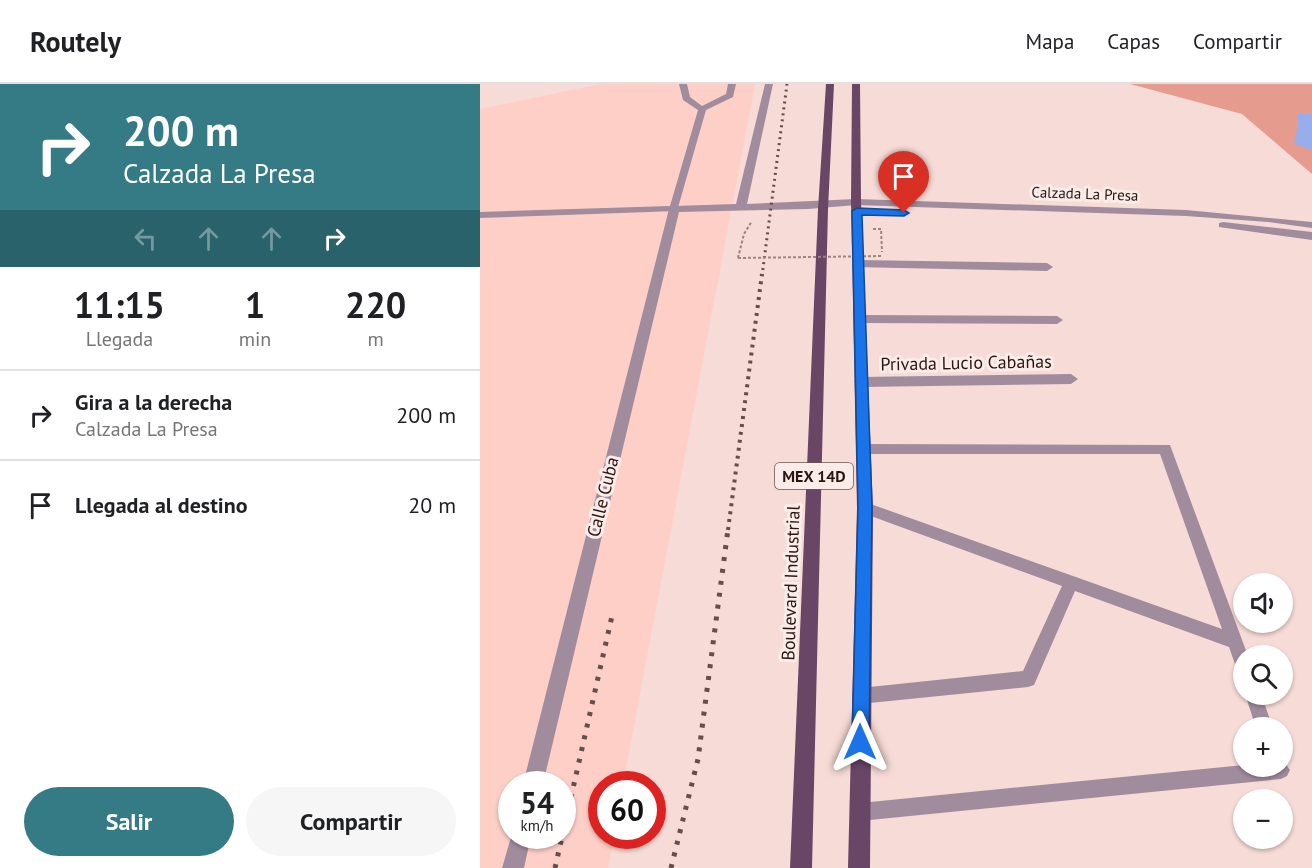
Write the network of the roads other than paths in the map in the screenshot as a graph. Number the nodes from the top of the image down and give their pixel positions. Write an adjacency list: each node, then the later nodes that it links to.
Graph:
1 (683, 84): 6 (lane)
2 (732, 84): 6 (lane)
3 (769, 84): 9 (street)
4 (830, 84): 7 (main road, Boulevard Industrial / MEX 14D)
5 (856, 84): 8 (main road, MEX 14D)
6 (702, 109): 10 (lane)
7 (818, 206): 8 (street); 9 (street); 31 (main road, Boulevard Industrial / MEX 14D)
8 (857, 207): 12 (street, Calzada La Presa); 13 (street, Calzada La Presa); 14 (main road, MEX 14D)
9 (741, 208): 10 (street)
10 (674, 209): 11 (lane); 26 (street, Calle Cuba)
11 (480, 215)
12 (1312, 225)
13 (1312, 236)
14 (858, 264): 15 (street); 16 (main road, MEX 14D)
15 (1047, 267)
16 (861, 320): 17 (street); 19 (main road, MEX 14D)
17 (1057, 320)
18 (1071, 379): 19 (street, Privada Lucio Cabañas)
19 (861, 382): 20 (main road, MEX 14D)
20 (863, 450): 21 (main road, MEX 14D); 23 (lane)
21 (865, 507): 22 (lane); 25 (main road, MEX 14D)
22 (1071, 582): 23 (lane); 25 (lane)
23 (1234, 641): 24 (lane)
24 (1236, 645)
25 (860, 696): 28 (main road, MEX 14D)
26 (536, 771)
27 (1233, 775): 28 (lane)
28 (860, 812): 32 (main road, MEX 14D)
29 (517, 849): 30 (street)
30 (513, 868)
31 (801, 868)
32 (859, 868)

